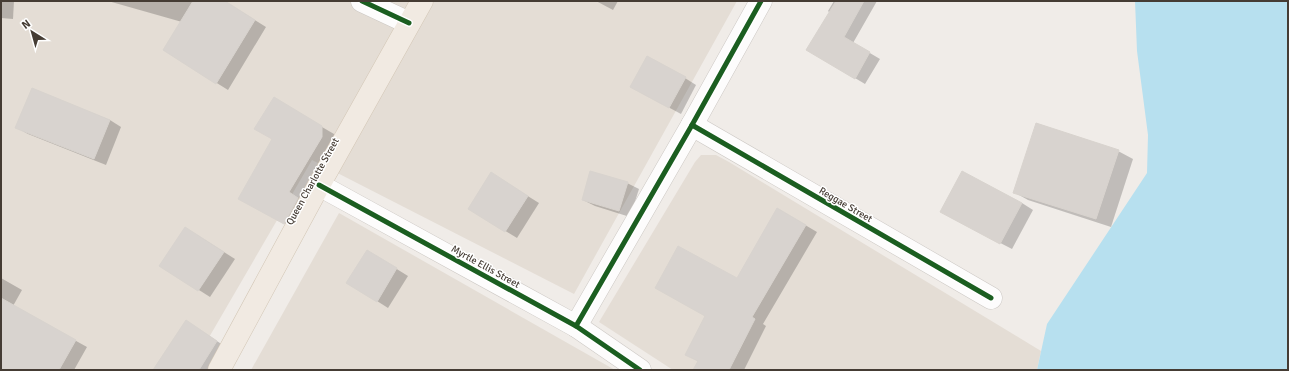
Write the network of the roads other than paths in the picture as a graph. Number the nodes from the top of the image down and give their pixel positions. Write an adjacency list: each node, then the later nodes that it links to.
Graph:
1 (362, 1): 4 (street)
2 (422, 1): 4 (main road, Queen Charlotte Street)
3 (761, 1): 5 (street)
4 (409, 23): 6 (main road, Queen Charlotte Street)
5 (692, 125): 7 (street, Reggae Street); 8 (street)
6 (319, 185): 8 (street, Myrtle Ellis Street); 9 (main road, Queen Charlotte Street)
7 (991, 298)
8 (576, 326): 10 (street, Myrtle Ellis Street)
9 (219, 370)
10 (640, 370)

